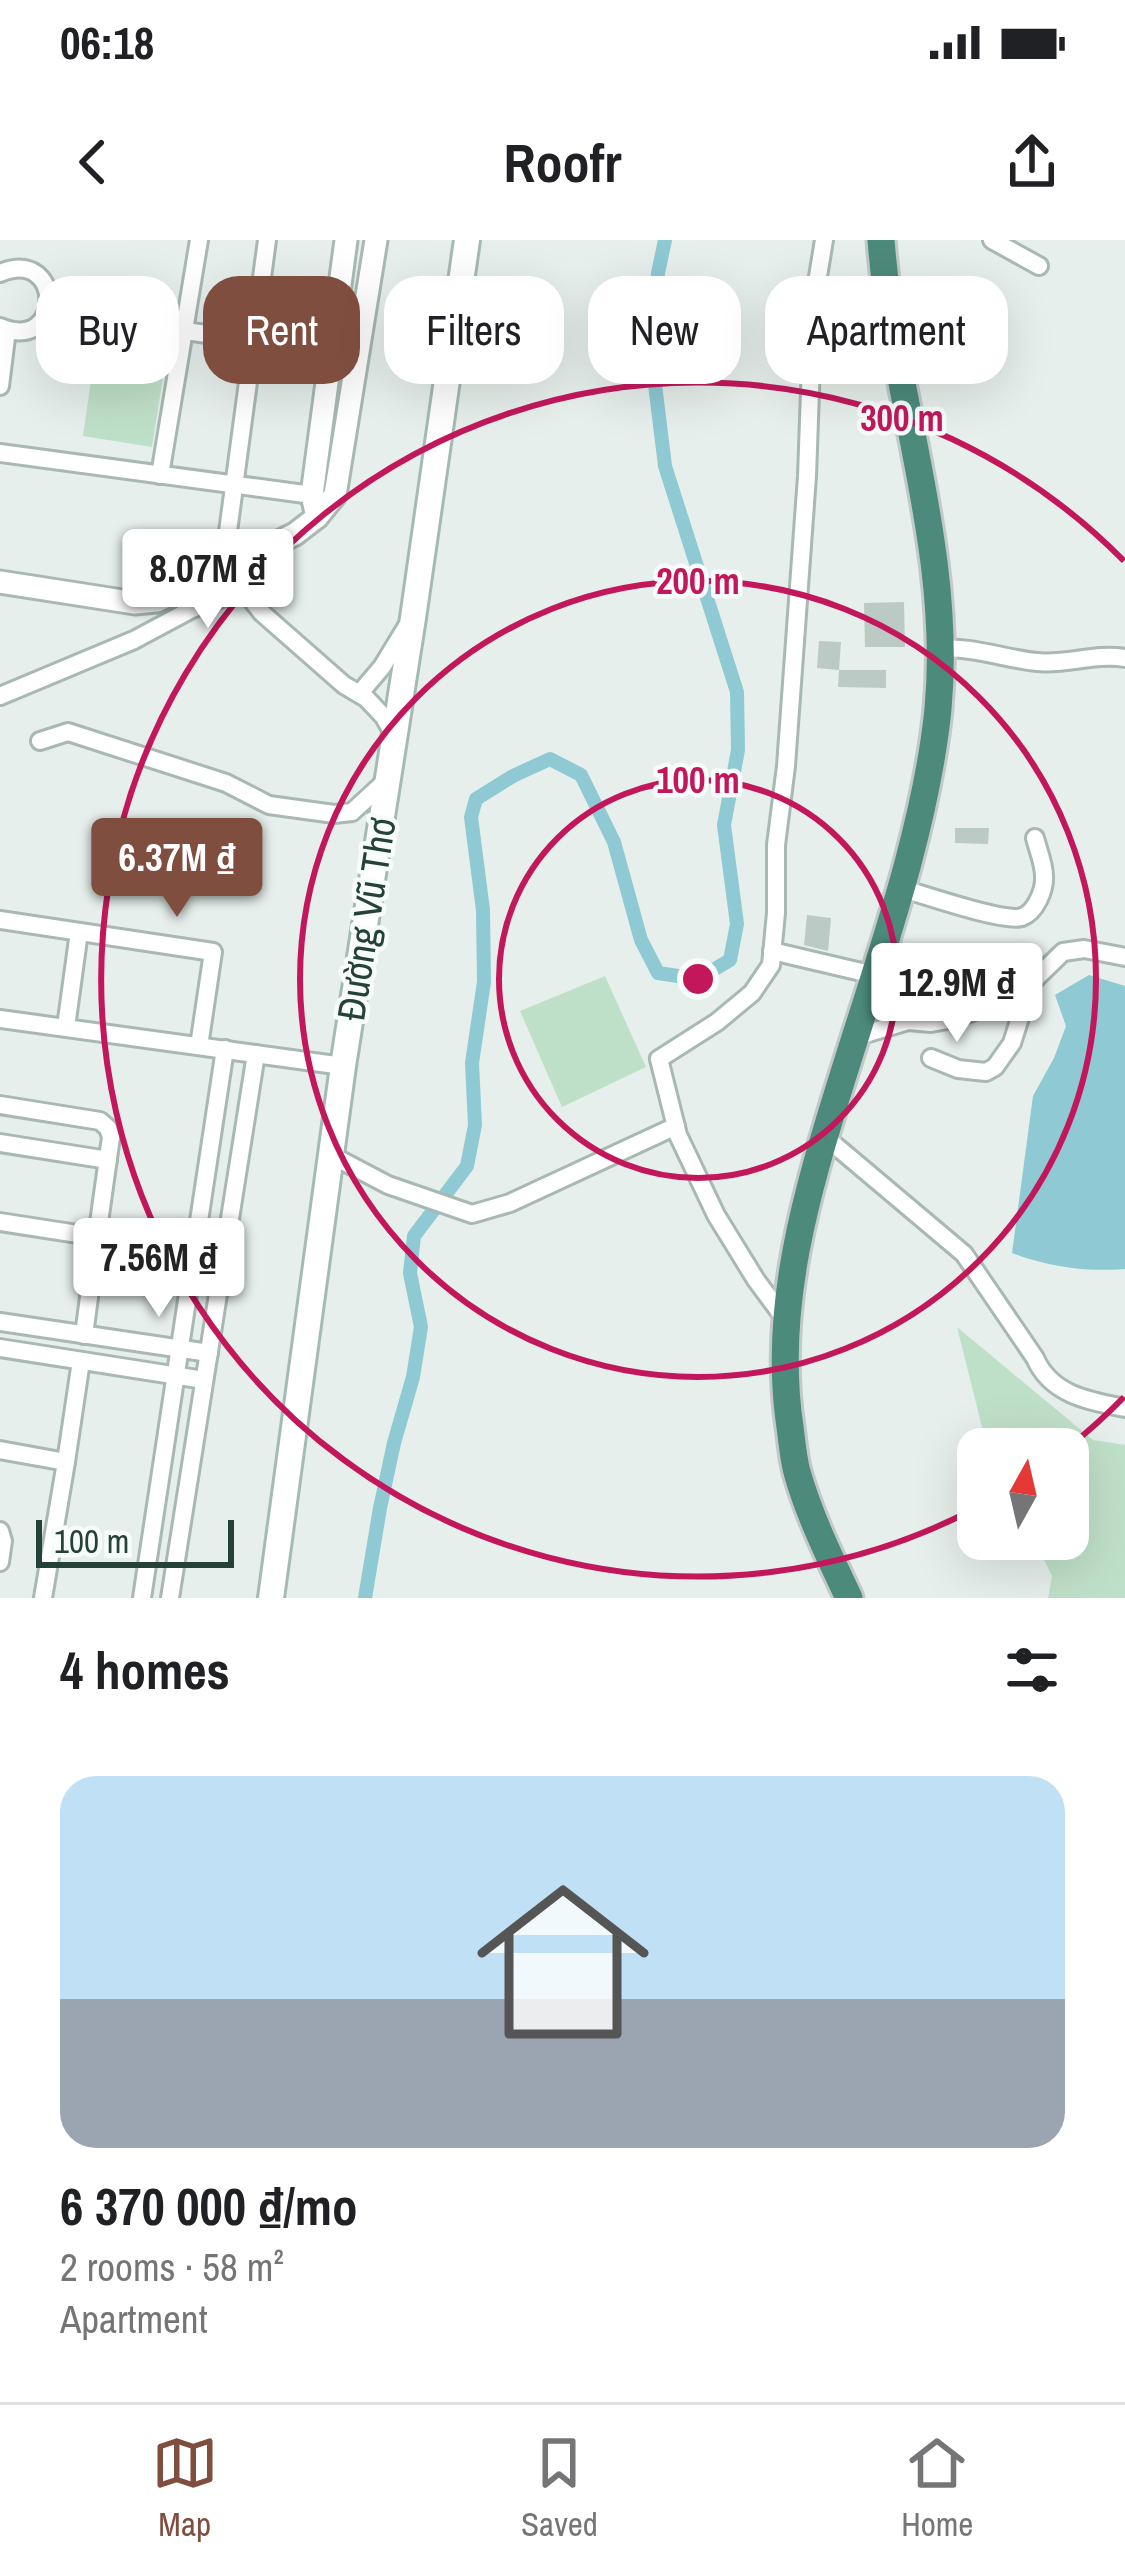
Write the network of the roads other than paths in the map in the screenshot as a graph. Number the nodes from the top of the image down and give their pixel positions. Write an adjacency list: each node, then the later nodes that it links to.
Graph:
1 (199, 240): 17 (street)
2 (267, 240): 12 (street)
3 (346, 240): 13 (street)
4 (376, 240): 19 (street)
5 (467, 240): 31 (main road, Đường Vũ Thơ)
6 (824, 240): 43 (street)
7 (881, 240): 32 (highway)
8 (992, 240): 9 (street)
9 (1039, 266)
10 (1, 269): 11 (street)
11 (37, 276)
12 (262, 276)
13 (341, 276)
14 (36, 326): 15 (street)
15 (4, 329): 23 (street)
16 (179, 330): 17 (street)
17 (184, 331): 18 (street); 25 (street)
18 (203, 334)
19 (360, 338)
20 (247, 384): 26 (street)
21 (327, 384): 27 (street)
22 (353, 384): 27 (street)
23 (0, 386)
24 (0, 453): 25 (street)
25 (160, 475): 26 (street)
26 (234, 485): 27 (street); 28 (street)
27 (314, 506): 28 (street)
28 (223, 569): 29 (street); 30 (street)
29 (0, 582)
30 (244, 590): 34 (street); 35 (street)
31 (413, 618): 34 (street); 36 (main road, Đường Vũ Thơ)
32 (940, 649): 33 (street); 40 (highway)
33 (1125, 658)
34 (359, 694): 36 (street)
35 (0, 697)
36 (394, 735): 38 (main road, Đường Vũ Thơ)
37 (40, 741): 38 (street)
38 (388, 779): 54 (main road, Đường Vũ Thơ)
39 (1035, 838): 40 (street)
40 (899, 888): 45 (highway)
41 (0, 920): 42 (street)
42 (79, 932): 48 (street); 50 (street)
43 (772, 950): 45 (street); 56 (street)
44 (1125, 957): 46 (street)
45 (874, 974): 49 (highway)
46 (1031, 983): 49 (street); 53 (street)
47 (0, 1019): 48 (street)
48 (66, 1027): 50 (street)
49 (855, 1037): 57 (highway)
50 (200, 1046): 51 (street)
51 (225, 1049): 52 (street); 67 (street)
52 (256, 1054): 54 (street); 68 (street)
53 (931, 1058)
54 (343, 1066): 59 (main road, Đường Vũ Thơ)
55 (0, 1105): 60 (street)
56 (676, 1126): 59 (street); 63 (street)
57 (824, 1136): 63 (highway); 72 (street)
58 (0, 1143): 60 (street)
59 (331, 1155): 80 (main road, Đường Vũ Thơ)
60 (108, 1160): 62 (street)
61 (0, 1222): 62 (street)
62 (97, 1237): 65 (street)
63 (785, 1319): 81 (highway)
64 (0, 1322): 65 (street)
65 (84, 1335): 67 (street)
66 (0, 1348): 69 (street)
67 (181, 1349): 68 (street); 70 (street)
68 (208, 1353): 71 (street)
69 (81, 1360): 70 (street); 74 (street)
70 (177, 1376): 71 (street); 78 (street)
71 (204, 1380): 79 (street)
72 (1125, 1408)
73 (0, 1450): 74 (street)
74 (66, 1462): 77 (street)
75 (0, 1531): 76 (street)
76 (0, 1562)
77 (43, 1598)
78 (142, 1598)
79 (170, 1598)
80 (271, 1598)
81 (849, 1598)

